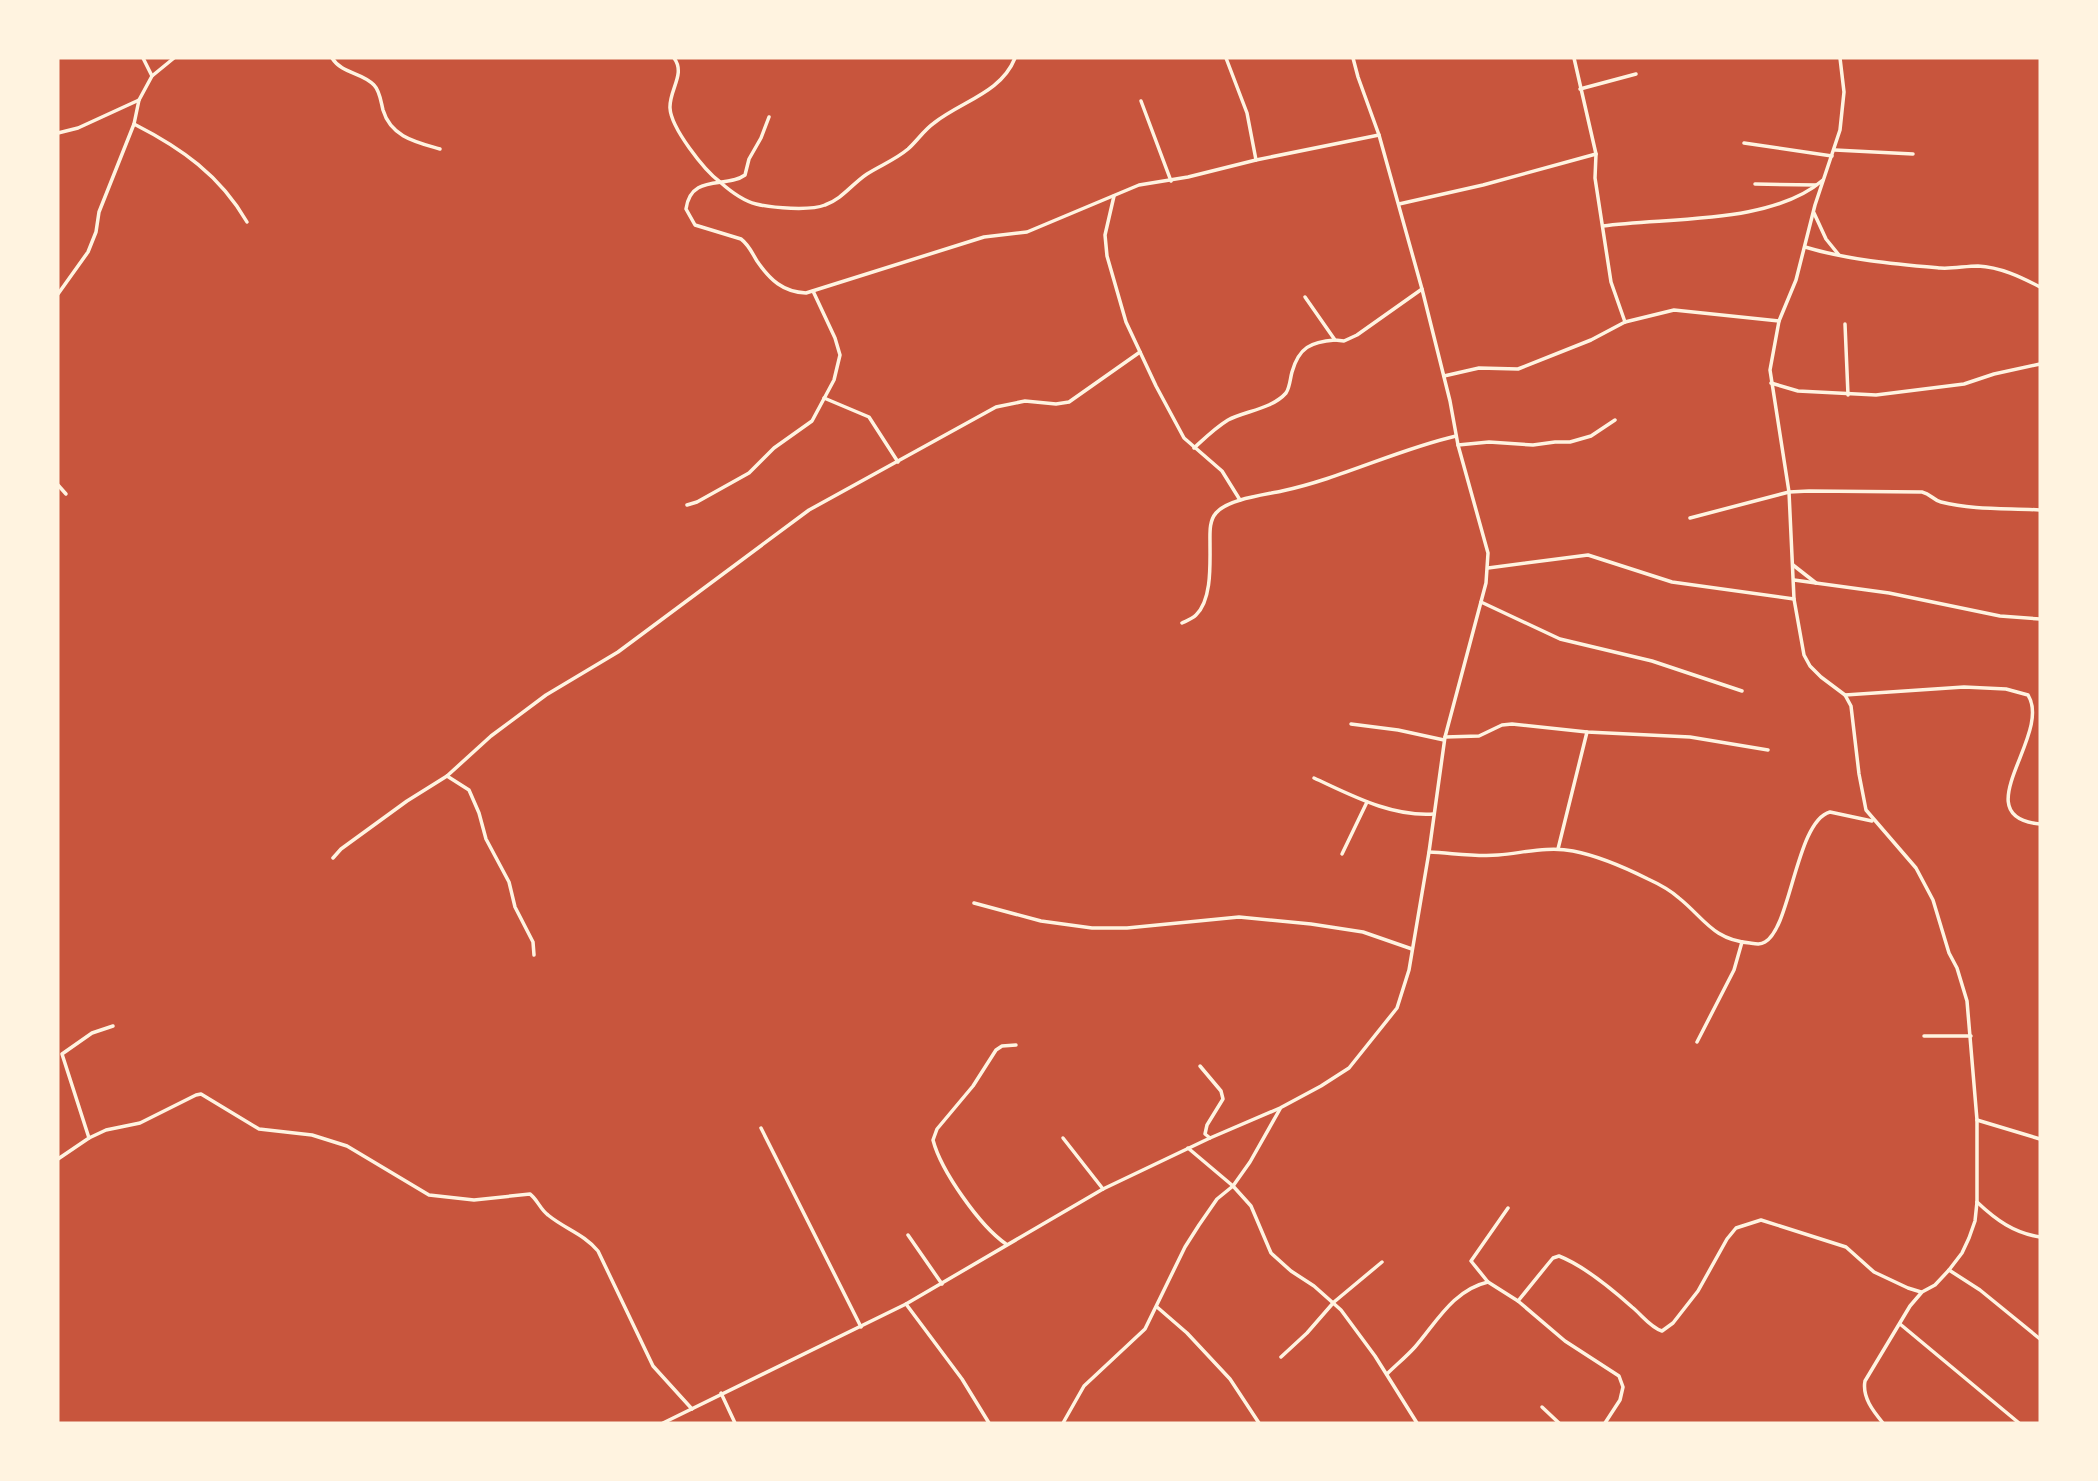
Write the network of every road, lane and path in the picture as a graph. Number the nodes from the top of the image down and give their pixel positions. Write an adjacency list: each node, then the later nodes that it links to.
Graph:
1 (143, 58): 11 (street)
2 (174, 58): 11 (street)
3 (332, 58): 20 (street)
4 (674, 58): 27 (street)
5 (1015, 58): 27 (street)
6 (1226, 58): 25 (street)
7 (1353, 58): 18 (street)
8 (1574, 58): 12 (street)
9 (1840, 58): 21 (street)
10 (1636, 74): 12 (street)
11 (152, 76): 13 (street)
12 (1580, 89): 22 (street)
13 (139, 100): 16 (street); 17 (street)
14 (1141, 101): 28 (street)
15 (769, 117): 27 (street)
16 (134, 124): 34 (street); 41 (street)
17 (58, 133)
18 (1379, 135): 25 (street); 32 (street)
19 (1744, 143): 24 (street)
20 (440, 149)
21 (1835, 150): 23 (street); 24 (street)
22 (1596, 154): 32 (street); 35 (street)
23 (1913, 154)
24 (1832, 156): 26 (street)
25 (1256, 160): 28 (street)
26 (1823, 180): 30 (street); 33 (street)
27 (719, 181): 40 (street)
28 (1171, 181): 31 (street)
29 (1755, 184): 30 (street)
30 (1818, 185): 35 (street)
31 (1114, 195): 40 (street); 47 (street)
32 (1399, 204): 39 (street)
33 (1813, 211): 36 (street); 37 (street)
34 (247, 222)
35 (1603, 226): 44 (street)
36 (1805, 247): 37 (street); 43 (street)
37 (1840, 256): 38 (street)
38 (2040, 286)
39 (1422, 289): 46 (street); 49 (street)
40 (813, 291): 52 (street)
41 (58, 293)
42 (1305, 297): 46 (street)
43 (1779, 321): 44 (street); 50 (street)
44 (1625, 322): 49 (street)
45 (1845, 324): 51 (street)
46 (1335, 340): 56 (street)
47 (1140, 352): 56 (street); 57 (street)
48 (2040, 364): 51 (street)
49 (1444, 376): 54 (street)
50 (1771, 383): 51 (street); 59 (street)
51 (1848, 395)
52 (824, 398): 57 (street); 62 (street)
53 (1615, 420): 55 (street)
54 (1456, 435): 55 (street); 61 (street)
55 (1458, 445): 66 (street)
56 (1194, 448): 61 (street)
57 (898, 462): 79 (street)
58 (58, 485): 60 (street)
59 (1789, 492): 63 (street); 64 (street); 65 (street)
60 (66, 495)
61 (1240, 500): 72 (street)
62 (687, 505)
63 (2040, 510)
64 (1690, 518)
65 (1793, 565): 67 (street); 68 (street)
66 (1488, 568): 69 (street); 70 (street)
67 (1794, 580): 68 (street); 69 (street)
68 (1818, 584): 71 (street)
69 (1794, 599): 74 (street)
70 (1480, 602): 73 (street); 77 (street)
71 (2040, 619)
72 (1182, 623)
73 (1742, 691)
74 (1845, 695): 83 (street); 84 (street)
75 (1351, 724): 77 (street)
76 (1587, 732): 77 (street); 78 (street); 85 (street)
77 (1445, 738): 82 (street)
78 (1768, 750)
79 (447, 776): 88 (street); 92 (street)
80 (1314, 778): 81 (street)
81 (1367, 802): 82 (street); 87 (street)
82 (1434, 814): 86 (street)
83 (1874, 821): 90 (street); 95 (street)
84 (2040, 824)
85 (1558, 849): 86 (street); 90 (street)
86 (1429, 852): 91 (street)
87 (1342, 854)
88 (333, 859)
89 (974, 903): 91 (street)
90 (1742, 942): 96 (street)
91 (1412, 949): 99 (street)
92 (534, 955)
93 (113, 1026): 102 (street)
94 (1924, 1036): 95 (street)
95 (1970, 1036): 100 (street)
96 (1696, 1042)
97 (1016, 1045): 114 (street)
98 (1200, 1066): 104 (street)
99 (1280, 1108): 104 (street); 108 (street)
100 (1977, 1120): 105 (street); 110 (street)
101 (761, 1128): 125 (street)
102 (89, 1138): 107 (street); 131 (street)
103 (1063, 1138): 109 (street)
104 (1210, 1138): 106 (street)
105 (2040, 1139)
106 (1188, 1148): 108 (street); 109 (street)
107 (58, 1159)
108 (1233, 1186): 121 (street); 123 (street)
109 (1102, 1189): 114 (street)
110 (1977, 1202): 113 (street); 116 (street)
111 (1508, 1208): 117 (street)
112 (908, 1235): 118 (street)
113 (2040, 1237)
114 (1006, 1244): 118 (street)
115 (1382, 1262): 121 (street)
116 (1949, 1270): 119 (street); 126 (street)
117 (1488, 1282): 120 (street); 128 (street)
118 (942, 1284): 122 (street)
119 (1922, 1292): 120 (street); 124 (street)
120 (1518, 1301): 139 (street)
121 (1334, 1302): 127 (street); 128 (street)
122 (906, 1304): 125 (street); 134 (street)
123 (1157, 1307): 135 (street); 136 (street)
124 (1900, 1324): 140 (street); 141 (street)
125 (861, 1327): 129 (street)
126 (2040, 1339)
127 (1281, 1357)
128 (1387, 1374): 137 (street)
129 (721, 1393): 131 (street); 133 (street)
130 (1542, 1407): 138 (street)
131 (692, 1409): 132 (street)
132 (663, 1423)
133 (735, 1423)
134 (989, 1423)
135 (1063, 1423)
136 (1259, 1423)
137 (1417, 1423)
138 (1559, 1423)
139 (1605, 1423)
140 (1883, 1423)
141 (2019, 1423)

